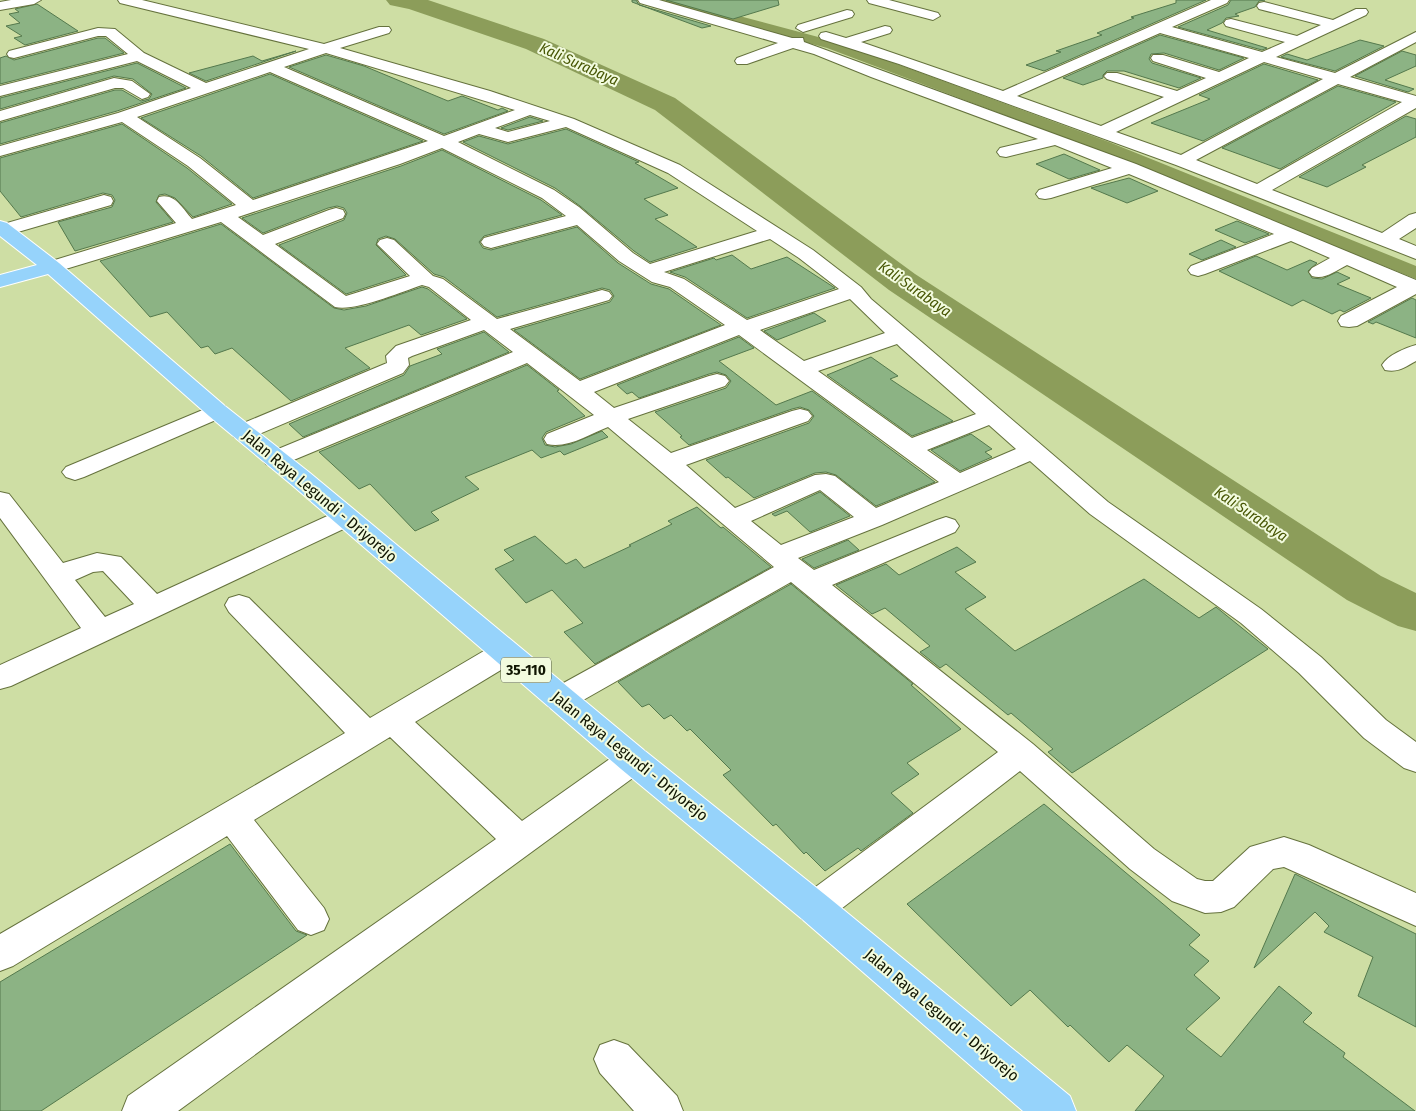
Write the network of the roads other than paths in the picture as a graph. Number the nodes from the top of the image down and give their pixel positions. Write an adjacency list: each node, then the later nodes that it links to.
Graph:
1 (34, 0): 7 (street)
2 (126, 0): 24 (street)
3 (645, 0): 19 (street)
4 (697, 0): 10 (street)
5 (874, 0): 12 (street)
6 (1222, 0): 16 (street)
7 (0, 6)
8 (1264, 6): 15 (street)
9 (1361, 12): 15 (street)
10 (746, 13)
11 (847, 14): 19 (street)
12 (933, 16)
13 (784, 23): 19 (street)
14 (1231, 24): 21 (street)
15 (1333, 24): 21 (street)
16 (1160, 28): 27 (street); 36 (street)
17 (384, 30): 24 (street)
18 (886, 30): 22 (street)
19 (805, 36): 22 (street); 28 (street); 49 (street)
20 (1416, 36): 32 (street)
21 (1298, 41): 27 (street)
22 (847, 42): 36 (street)
23 (0, 44): 25 (street)
24 (326, 49): 29 (street); 41 (street)
25 (139, 56): 33 (street); 34 (street)
26 (1158, 58): 31 (street)
27 (1262, 58): 31 (street); 32 (street)
28 (742, 61)
29 (272, 67): 33 (street); 50 (street)
30 (1112, 76): 37 (street)
31 (1222, 78): 37 (street)
32 (1336, 79): 39 (street); 52 (street)
33 (205, 89): 43 (street)
34 (0, 91)
35 (142, 94): 40 (street)
36 (1002, 97): 48 (street)
37 (1179, 97): 46 (street)
38 (1061, 101): 46 (street)
39 (1415, 101): 57 (street)
40 (52, 102): 42 (street); 44 (street)
41 (531, 109): 45 (street); 47 (street)
42 (0, 116)
43 (124, 116): 51 (street); 61 (street)
44 (74, 117)
45 (568, 122): 47 (street); 68 (street)
46 (1121, 123): 48 (street); 52 (street)
47 (480, 128): 50 (street)
48 (1102, 132): 55 (street)
49 (1056, 140): 53 (street); 56 (street)
50 (444, 142): 61 (street); 64 (street)
51 (0, 151)
52 (1201, 151): 54 (street); 55 (street)
53 (1006, 152)
54 (1218, 157)
55 (1182, 161): 57 (street)
56 (1130, 168): 58 (street); 69 (street)
57 (1261, 181): 70 (street)
58 (1045, 194)
59 (104, 201): 67 (street)
60 (166, 201): 66 (street)
61 (250, 207): 63 (street)
62 (336, 214): 72 (street)
63 (224, 215): 66 (street); 72 (street)
64 (580, 218): 71 (street); 77 (street)
65 (1416, 219): 70 (street)
66 (188, 226): 76 (street)
67 (2, 228): 76 (main road, Jalan Raya Legundi - Driyorejo / 35-110)
68 (772, 232): 77 (street); 83 (street)
69 (1291, 234): 75 (street); 78 (street)
70 (1385, 240): 74 (street)
71 (491, 242)
72 (261, 243): 80 (street)
73 (387, 244): 80 (street)
74 (1416, 253)
75 (1346, 258): 79 (street); 82 (street)
76 (52, 267): 81 (main road); 95 (main road, Jalan Raya Legundi - Driyorejo / 35-110)
77 (647, 270): 87 (street)
78 (1198, 270)
79 (1319, 272)
80 (425, 279): 86 (street)
81 (0, 281)
82 (1415, 287): 85 (street)
83 (854, 291): 87 (street); 88 (street)
84 (602, 296): 86 (street)
85 (1349, 321)
86 (490, 325): 90 (street); 99 (street)
87 (742, 327): 92 (street); 94 (street)
88 (900, 335): 92 (street); 97 (street)
89 (1416, 352): 91 (street)
90 (528, 354): 94 (street); 103 (street)
91 (1392, 365)
92 (802, 369): 101 (street)
93 (717, 381): 98 (street)
94 (577, 390): 98 (street)
95 (217, 411): 99 (main road, Jalan Raya Legundi - Driyorejo / 35-110); 105 (street)
96 (800, 416): 104 (street)
97 (992, 416): 101 (street); 102 (street)
98 (610, 417): 100 (street); 104 (street)
99 (243, 432): 103 (main road, Jalan Raya Legundi - Driyorejo / 35-110)
100 (556, 439)
101 (909, 448): 106 (street)
102 (1033, 451): 106 (street); 122 (street)
103 (275, 459): 108 (main road, Jalan Raya Legundi - Driyorejo / 35-110)
104 (668, 463): 109 (street)
105 (75, 472)
106 (957, 483): 110 (street)
107 (0, 500): 113 (street)
108 (345, 518): 115 (street); 117 (main road, Jalan Raya Legundi - Driyorejo / 35-110)
109 (732, 519): 110 (street); 112 (street)
110 (873, 519): 112 (street)
111 (946, 526): 112 (street)
112 (795, 569): 119 (street); 121 (street)
113 (57, 577): 115 (street); 116 (street)
114 (238, 605): 120 (street)
115 (153, 607): 116 (street)
116 (100, 632): 118 (street)
117 (505, 653): 119 (main road, Jalan Raya Legundi - Driyorejo / 35-110); 120 (street)
118 (0, 678)
119 (560, 699): 123 (main road, Jalan Raya Legundi - Driyorejo / 35-110)
120 (379, 727): 124 (street); 125 (street)
121 (1021, 753): 126 (street); 127 (street)
122 (1416, 759)
123 (633, 760): 125 (street); 126 (main road, Jalan Raya Legundi - Driyorejo / 35-110)
124 (232, 817): 128 (street); 129 (street)
125 (520, 840): 132 (street)
126 (815, 908): 131 (main road, Jalan Raya Legundi - Driyorejo / 35-110)
127 (1416, 910)
128 (311, 919)
129 (0, 954)
130 (614, 1059): 133 (street)
131 (1036, 1105)
132 (143, 1111)
133 (662, 1111)

